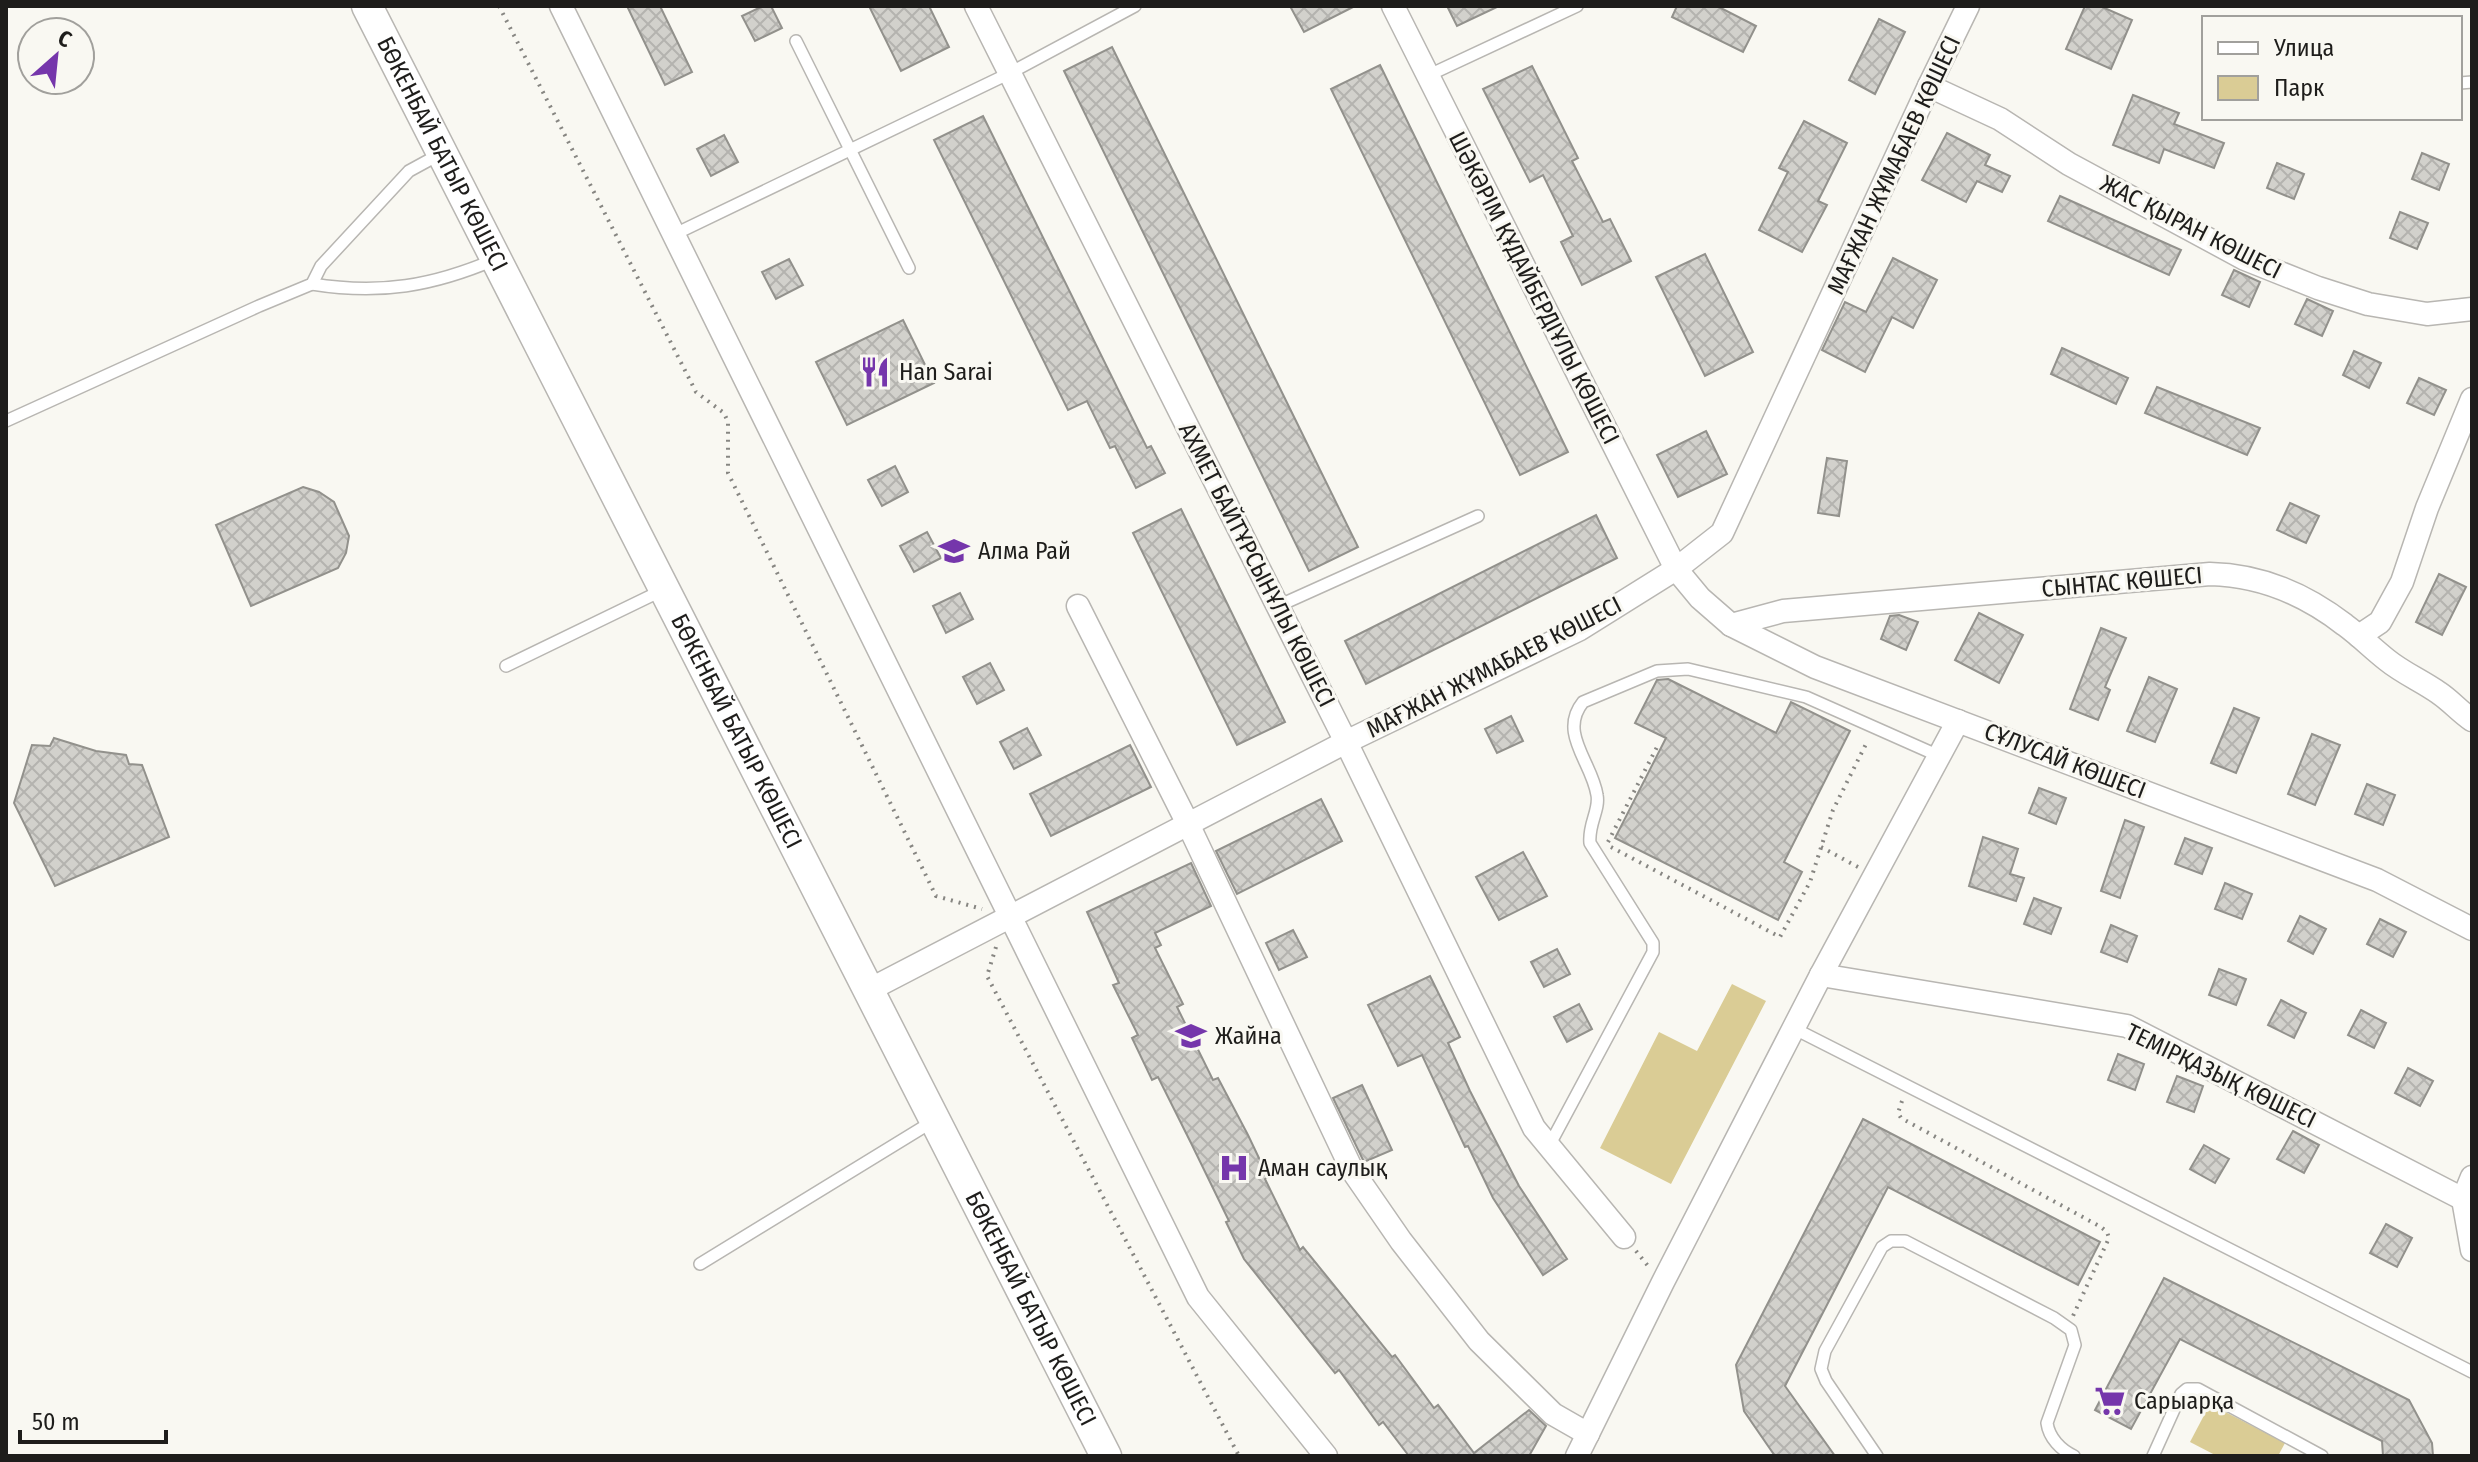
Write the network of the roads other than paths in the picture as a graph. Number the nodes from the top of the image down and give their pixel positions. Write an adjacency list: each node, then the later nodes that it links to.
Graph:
1 (367, 6): 13 (main road, БӨКЕНБАЙ БАТЫР КӨШЕСІ)
2 (561, 6): 14 (street)
3 (976, 6): 9 (street, АХМЕТ БАЙТҰРСЫНҰЛЫ КӨШЕСІ)
4 (1135, 6): 9 (lane)
5 (1393, 6): 10 (street, ШӘКӘРІМ ҚҰДАЙБЕРДІҰЛЫ КӨШЕСІ)
6 (1577, 6): 10 (lane)
7 (1968, 6): 11 (street, МАҒЖАН ЖҰМАБАЕВ КӨШЕСІ)
8 (796, 41): 12 (lane)
9 (1010, 73): 12 (lane); 25 (street, АХМЕТ БАЙТҰРСЫНҰЛЫ КӨШЕСІ)
10 (1427, 76): 22 (street, ШӘКӘРІМ ҚҰДАЙБЕРДІҰЛЫ КӨШЕСІ)
11 (1929, 86): 18 (street, ЖАС ҚЫРАН КӨШЕСІ); 22 (street, МАҒЖАН ЖҰМАБАЕВ КӨШЕСІ)
12 (851, 150): 14 (lane); 16 (lane)
13 (442, 152): 15 (main road, БӨКЕНБАЙ БАТЫР КӨШЕСІ); 17 (lane)
14 (673, 235): 34 (street)
15 (497, 259): 17 (lane); 23 (main road, БӨКЕНБАЙ БАТЫР КӨШЕСІ)
16 (909, 268)
17 (312, 284): 20 (lane)
18 (2472, 309)
19 (2472, 399): 27 (street)
20 (6, 421)
21 (1478, 516): 25 (lane)
22 (1676, 569): 26 (street, СҰЛУСАЙ КӨШЕСІ); 31 (street, МАҒЖАН ЖҰМАБАЕВ КӨШЕСІ)
23 (665, 589): 28 (lane); 37 (main road, БӨКЕНБАЙ БАТЫР КӨШЕСІ)
24 (1078, 606): 33 (street)
25 (1278, 606): 31 (street, АХМЕТ БАЙТҰРСЫНҰЛЫ КӨШЕСІ)
26 (1731, 625): 27 (street, СЫНТАС КӨШЕСІ); 30 (street, СҰЛУСАЙ КӨШЕСІ)
27 (2359, 636): 29 (street, СЫНТАС КӨШЕСІ)
28 (506, 666)
29 (2472, 720)
30 (1958, 721): 32 (street); 35 (street, СҰЛУСАЙ КӨШЕСІ)
31 (1346, 742): 33 (street, МАҒЖАН ЖҰМАБАЕВ КӨШЕСІ); 40 (street, АХМЕТ БАЙТҰРСЫНҰЛЫ КӨШЕСІ)
32 (1939, 756): 36 (street); 40 (lane)
33 (1188, 824): 34 (street, МАҒЖАН ЖҰМАБАЕВ КӨШЕСІ); 47 (street)
34 (1003, 922): 37 (street, МАҒЖАН ЖҰМАБАЕВ КӨШЕСІ); 50 (street)
35 (2472, 929)
36 (1821, 975): 38 (street); 42 (street, ТЕМІРҚАЗЫҚ КӨШЕСІ)
37 (869, 990): 39 (main road, БӨКЕНБАЙ БАТЫР КӨШЕСІ)
38 (1793, 1028): 46 (lane); 47 (street)
39 (935, 1119): 45 (lane); 49 (main road, БӨКЕНБАЙ БАТЫР КӨШЕСІ)
40 (1549, 1146): 43 (street, АХМЕТ БАЙТҰРСЫНҰЛЫ КӨШЕСІ)
41 (2472, 1177): 42 (street)
42 (2463, 1199): 44 (street)
43 (1624, 1237)
44 (2472, 1250)
45 (700, 1264)
46 (2472, 1372)
47 (1588, 1434): 51 (street)
48 (2068, 1455): 52 (lane)
49 (1106, 1456)
50 (1326, 1456)
51 (1577, 1456)
52 (1877, 1456)
53 (2153, 1456): 54 (lane)
54 (2322, 1456)

